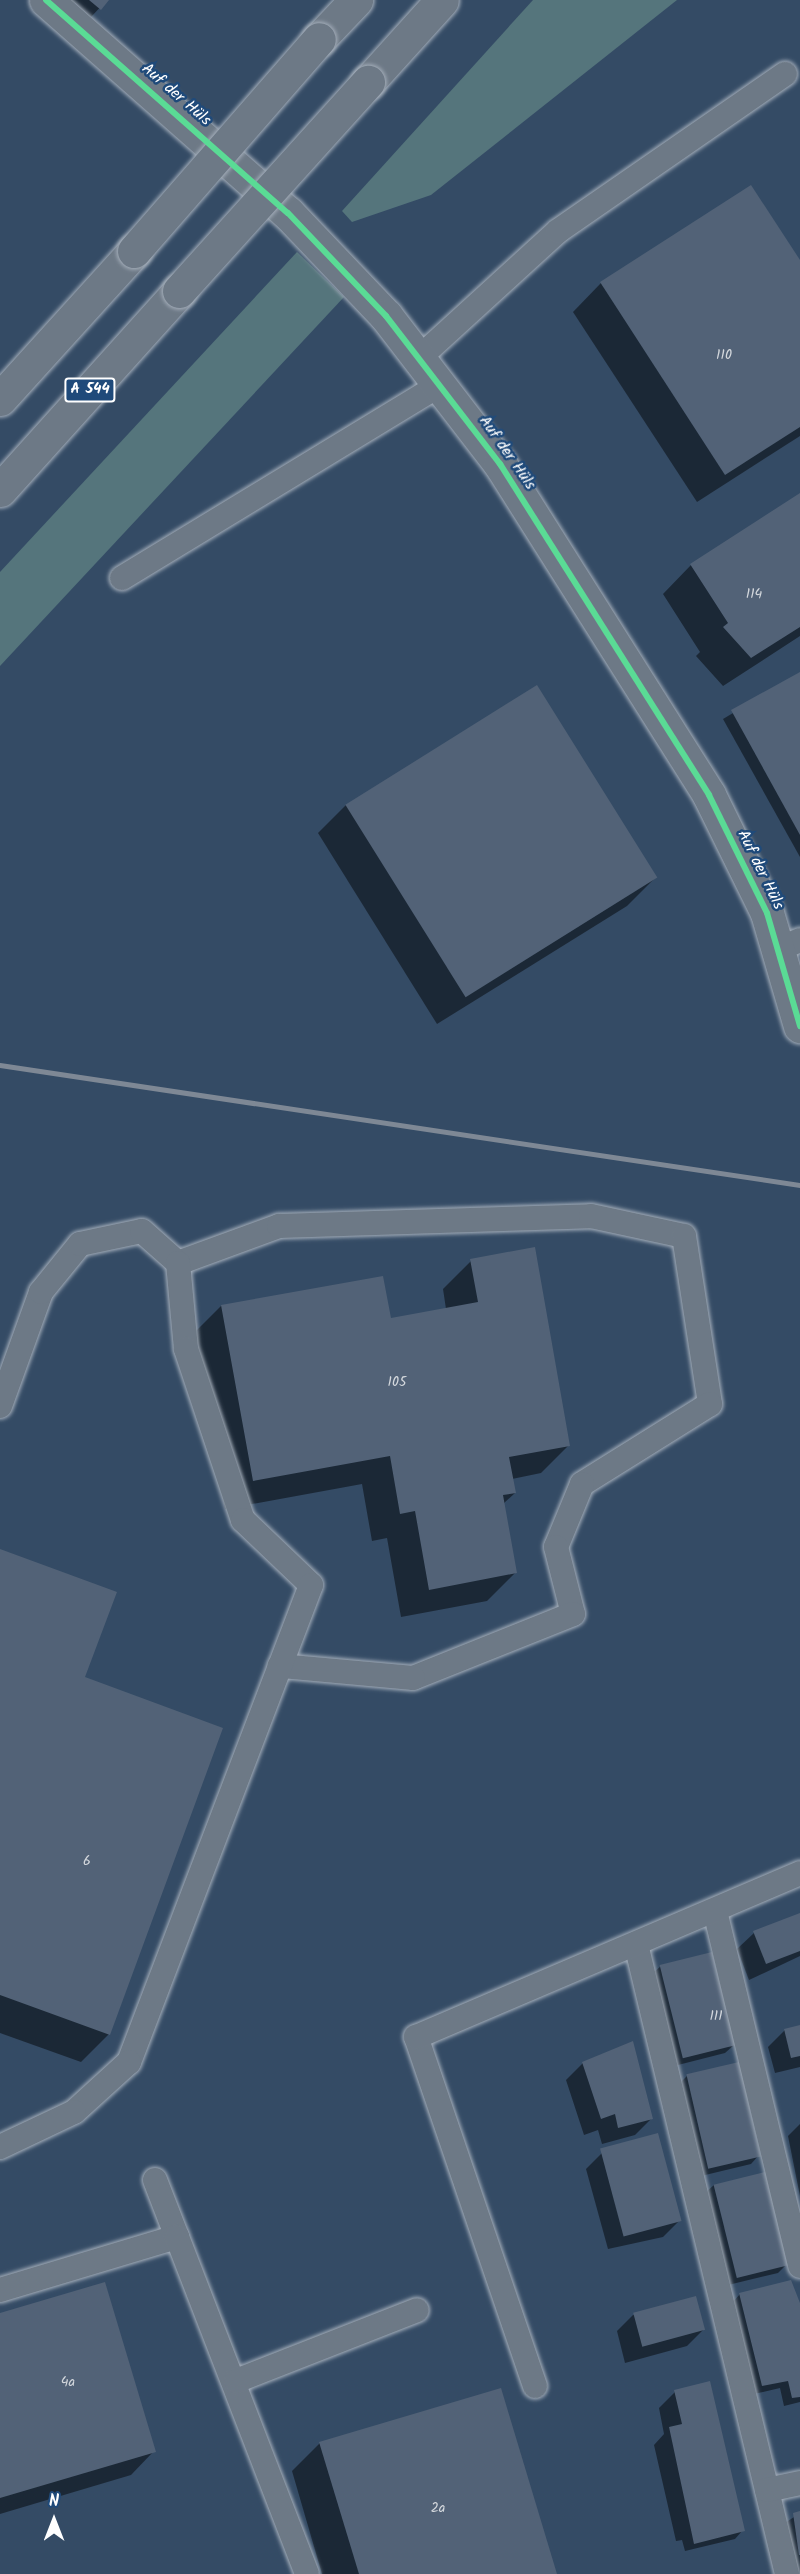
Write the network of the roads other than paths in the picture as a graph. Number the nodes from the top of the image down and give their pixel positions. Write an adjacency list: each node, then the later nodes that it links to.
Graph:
1 (46, 0): 5 (main road, Auf der Hüls)
2 (356, 0): 7 (main road, bridge)
3 (442, 0): 8 (main road, A 544, bridge)
4 (785, 74): 5 (lane)
5 (419, 358): 6 (main road, Auf der Hüls)
6 (441, 384): 9 (lane); 10 (main road, Auf der Hüls)
7 (0, 399)
8 (0, 490)
9 (122, 578)
10 (790, 944): 11 (main road, Auf der Hüls)
11 (800, 1026)
12 (178, 1263): 13 (lane); 14 (lane); 14 (lane)
13 (0, 1406)
14 (280, 1666): 18 (lane)
15 (800, 1874): 16 (lane)
16 (715, 1911): 17 (lane); 21 (lane)
17 (636, 1944): 25 (lane); 27 (lane)
18 (0, 2147)
19 (155, 2180): 20 (lane)
20 (177, 2237): 22 (lane); 24 (lane)
21 (800, 2266)
22 (0, 2290)
23 (417, 2310): 24 (lane)
24 (236, 2380): 28 (lane)
25 (535, 2386)
26 (800, 2482): 27 (lane)
27 (767, 2490): 29 (lane)
28 (307, 2574)
29 (788, 2574)

